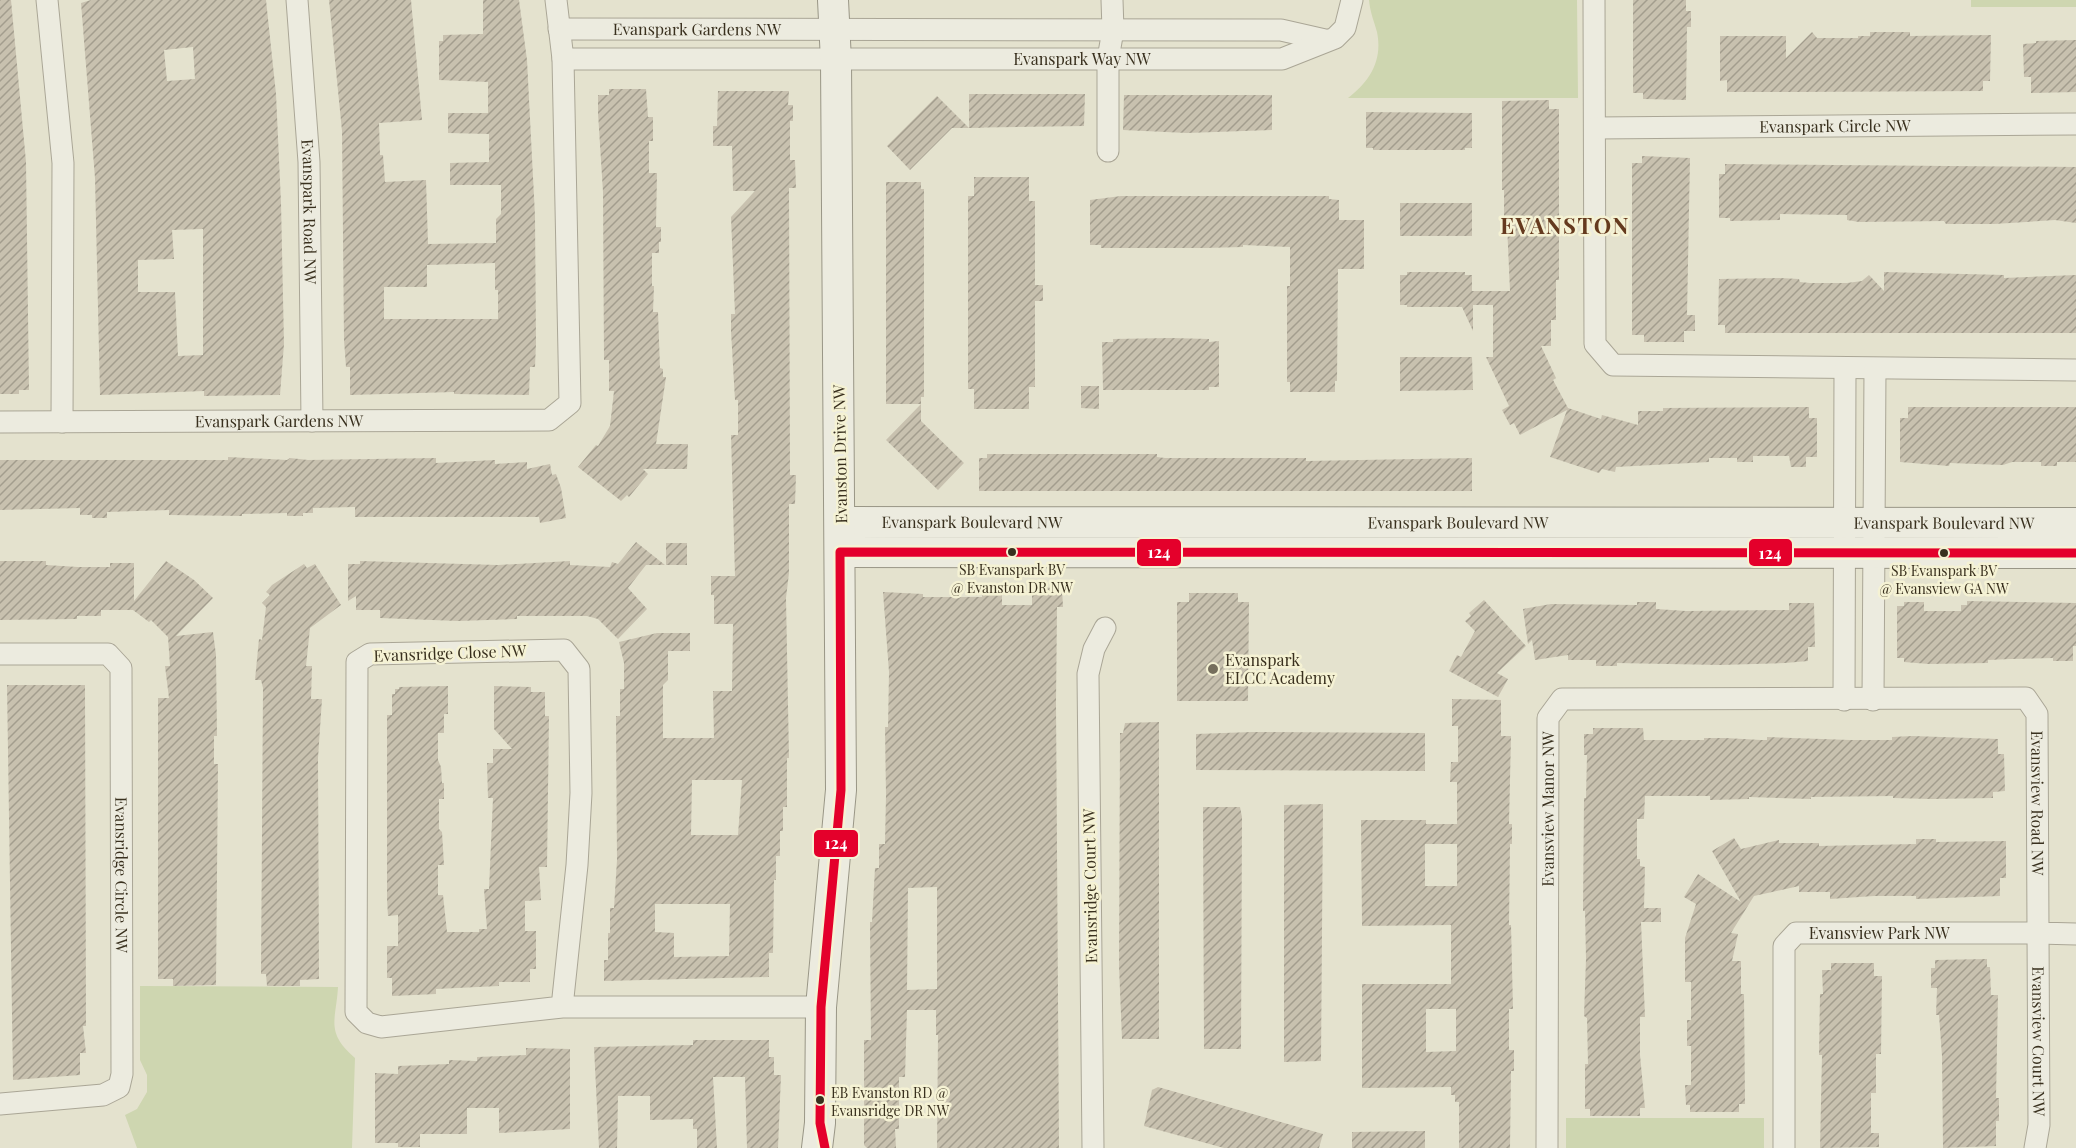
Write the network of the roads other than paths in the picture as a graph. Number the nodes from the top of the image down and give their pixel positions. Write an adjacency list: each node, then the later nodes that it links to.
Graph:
1 (47, 0): 22 (street)
2 (297, 0): 20 (street, Evanspark Road NW)
3 (556, 0): 8 (street, Evanspark Gardens NW)
4 (1112, 0): 9 (street)
5 (1352, 0): 10 (street, Evanspark Way NW)
6 (1594, 0): 15 (street)
7 (834, 14): 8 (street, Evanspark Gardens NW); 9 (street, Evanspark Way NW); 13 (street, Evanston Drive NW)
8 (560, 29): 11 (street, Evanspark Gardens NW)
9 (1113, 30): 10 (street, Evanspark Way NW); 12 (street)
10 (1325, 40): 12 (street, Evanspark Way NW)
11 (563, 59): 13 (street, Evanspark Gardens NW); 20 (street, Evanspark Gardens NW)
12 (1108, 59): 13 (street, Evanspark Way NW); 16 (street)
13 (836, 61): 23 (street, Evanston Drive NW)
14 (2076, 124): 15 (street, Evanspark Circle NW)
15 (1595, 128): 17 (street)
16 (1108, 151)
17 (1845, 369): 18 (street); 24 (street)
18 (1875, 369): 19 (street); 25 (street)
19 (2076, 370)
20 (312, 421): 22 (street, Evanspark Gardens NW)
21 (0, 422): 22 (street, Evanspark Gardens NW)
22 (62, 423)
23 (840, 522): 24 (street, Evanspark Boulevard NW); 27 (street, Evanston Drive NW)
24 (1844, 523): 25 (street, Evanspark Boulevard NW); 28 (street)
25 (1874, 523): 26 (street, Evanspark Boulevard NW); 29 (street)
26 (2076, 523)
27 (840, 552): 28 (street, Evanspark Boulevard NW); 37 (street, Evanston Drive NW)
28 (1844, 553): 29 (street, Evanspark Boulevard NW); 33 (street)
29 (1874, 553): 30 (street, Evanspark Boulevard NW); 33 (street)
30 (2076, 553)
31 (1105, 628): 40 (street, Evansridge Court NW)
32 (0, 654): 38 (street, Evansridge Circle NW)
33 (1859, 700): 34 (street, Evansview Road NW); 41 (street, Evansview Manor NW)
34 (2038, 933): 35 (street); 42 (street, Evansview Park NW); 43 (street, Evansview Court NW)
35 (2076, 934)
36 (562, 1007): 36 (street, Evansridge Close NW); 37 (street, Evansridge Close NW)
37 (821, 1007): 39 (street, Evanston Drive NW)
38 (0, 1104)
39 (821, 1140)
40 (1093, 1148)
41 (1547, 1148)
42 (1784, 1148)
43 (2034, 1148)

